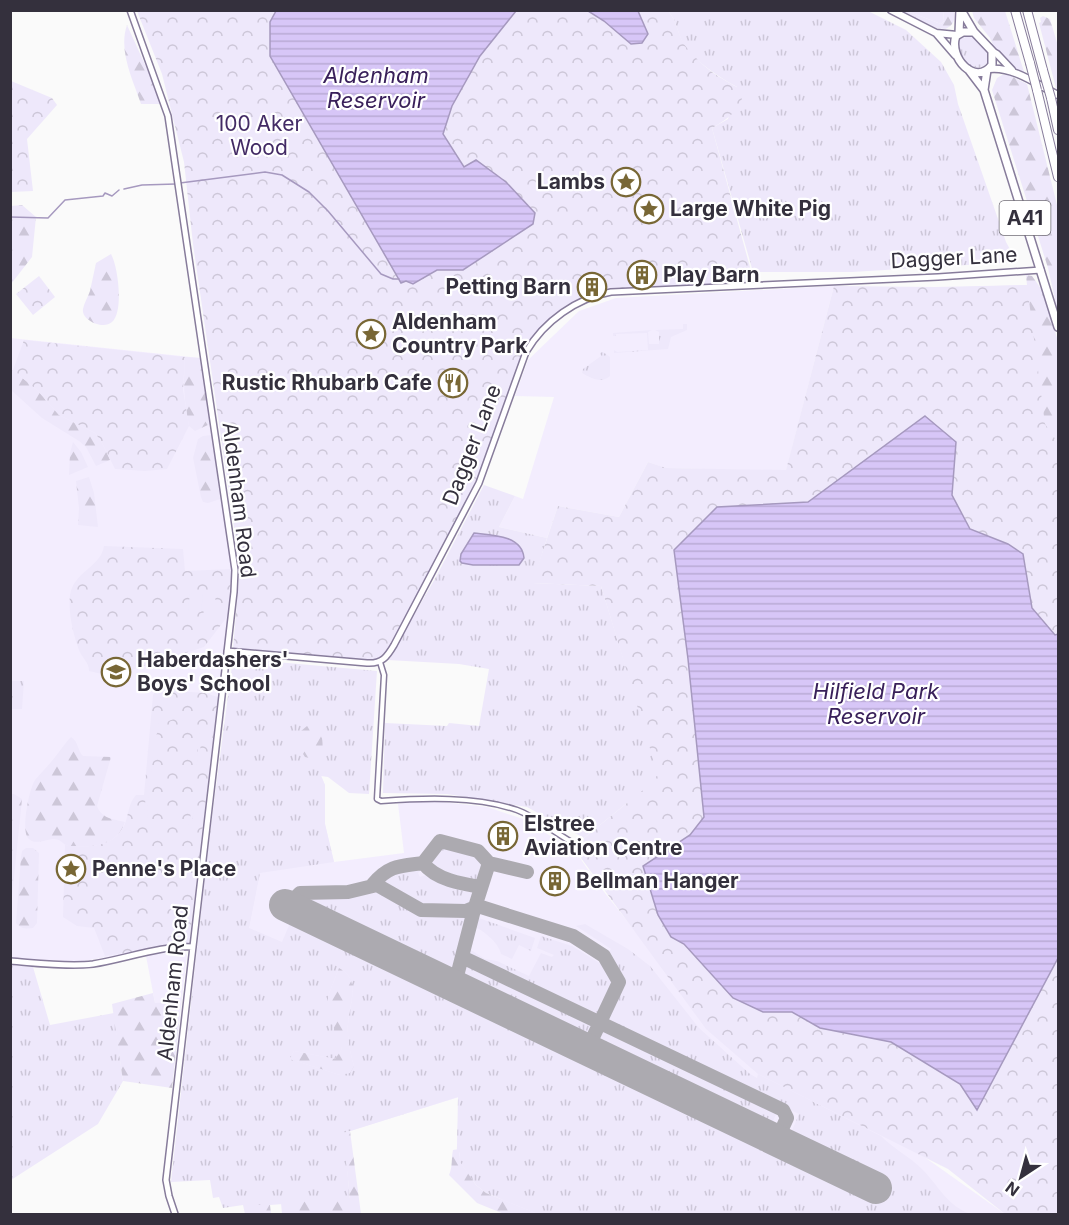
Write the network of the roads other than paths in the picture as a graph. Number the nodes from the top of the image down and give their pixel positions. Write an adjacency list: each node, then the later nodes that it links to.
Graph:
1 (130, 10): 20 (street, Aldenham Road)
2 (891, 10): 7 (main road)
3 (961, 10): 6 (highway); 8 (highway)
4 (1015, 10): 17 (highway, bridge)
5 (1027, 10): 15 (highway, bridge)
6 (974, 32): 8 (highway); 9 (highway)
7 (936, 33): 8 (main road); 10 (main road)
8 (958, 34): 10 (highway)
9 (992, 51): 12 (highway); 13 (main road)
10 (955, 54): 11 (highway)
11 (968, 69): 12 (highway); 14 (highway, A41)
12 (988, 69): 13 (main road); 14 (highway, A41)
13 (1014, 73): 15 (main road)
14 (984, 90): 18 (highway, A41)
15 (1055, 96): 16 (highway)
16 (1059, 130)
17 (1059, 177)
18 (1041, 270): 19 (highway, A41); 21 (street, Dagger Lane)
19 (1059, 327)
20 (227, 651): 21 (street); 23 (street, Aldenham Road)
21 (380, 662): 22 (street)
22 (573, 843)
23 (194, 947): 24 (street); 25 (street, Aldenham Road)
24 (10, 961)
25 (175, 1215)

